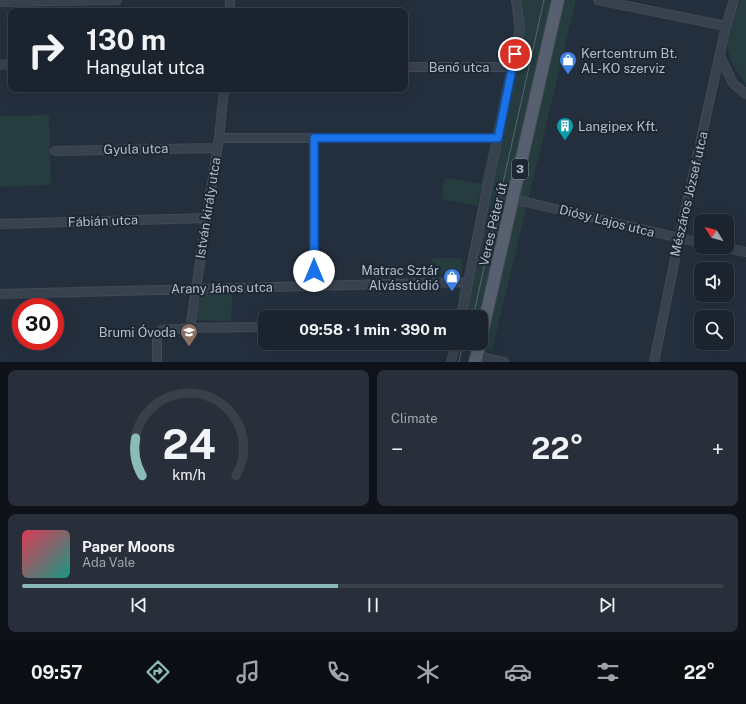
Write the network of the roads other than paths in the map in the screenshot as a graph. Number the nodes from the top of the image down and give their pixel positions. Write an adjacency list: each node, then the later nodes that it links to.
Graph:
1 (118, 0): 6 (street)
2 (516, 0): 10 (street, Veres Péter út)
3 (558, 0): 18 (main road, Veres Péter út / 3)
4 (598, 0): 7 (street)
5 (734, 1): 7 (street, Mészáros József utca)
6 (0, 2)
7 (726, 26): 8 (street, Mészáros József utca)
8 (720, 56): 12 (street); 21 (street, Mészáros József utca)
9 (408, 67): 10 (street, Benő utca)
10 (513, 67): 15 (street, Veres Péter út)
11 (224, 92): 13 (street, István király utca)
12 (746, 94)
13 (219, 138): 14 (street); 16 (street, István király utca)
14 (314, 138): 15 (street); 26 (street)
15 (498, 138): 25 (street, Veres Péter út)
16 (217, 148): 17 (street, Gyula utca); 19 (street, István király utca)
17 (54, 150)
18 (513, 199): 21 (street, Diósy Lajos utca); 30 (main road, Veres Péter út / 3)
19 (207, 218): 20 (street, Fábián utca); 27 (street, István király utca)
20 (0, 224)
21 (679, 239): 22 (street, Diósy Lajos utca); 38 (street, Mészáros József utca)
22 (694, 242)
23 (734, 250): 24 (street)
24 (746, 252)
25 (468, 282): 26 (street, Arany János utca); 29 (street, Veres Péter út)
26 (314, 286): 27 (street, Arany János utca)
27 (196, 288): 28 (street, Arany János utca); 32 (street, István király utca)
28 (0, 294)
29 (462, 310)
30 (487, 310)
31 (258, 327): 32 (street)
32 (190, 328): 35 (street)
33 (454, 350): 36 (street)
34 (476, 359): 37 (street)
35 (157, 362)
36 (451, 362)
37 (504, 362)
38 (654, 362)

